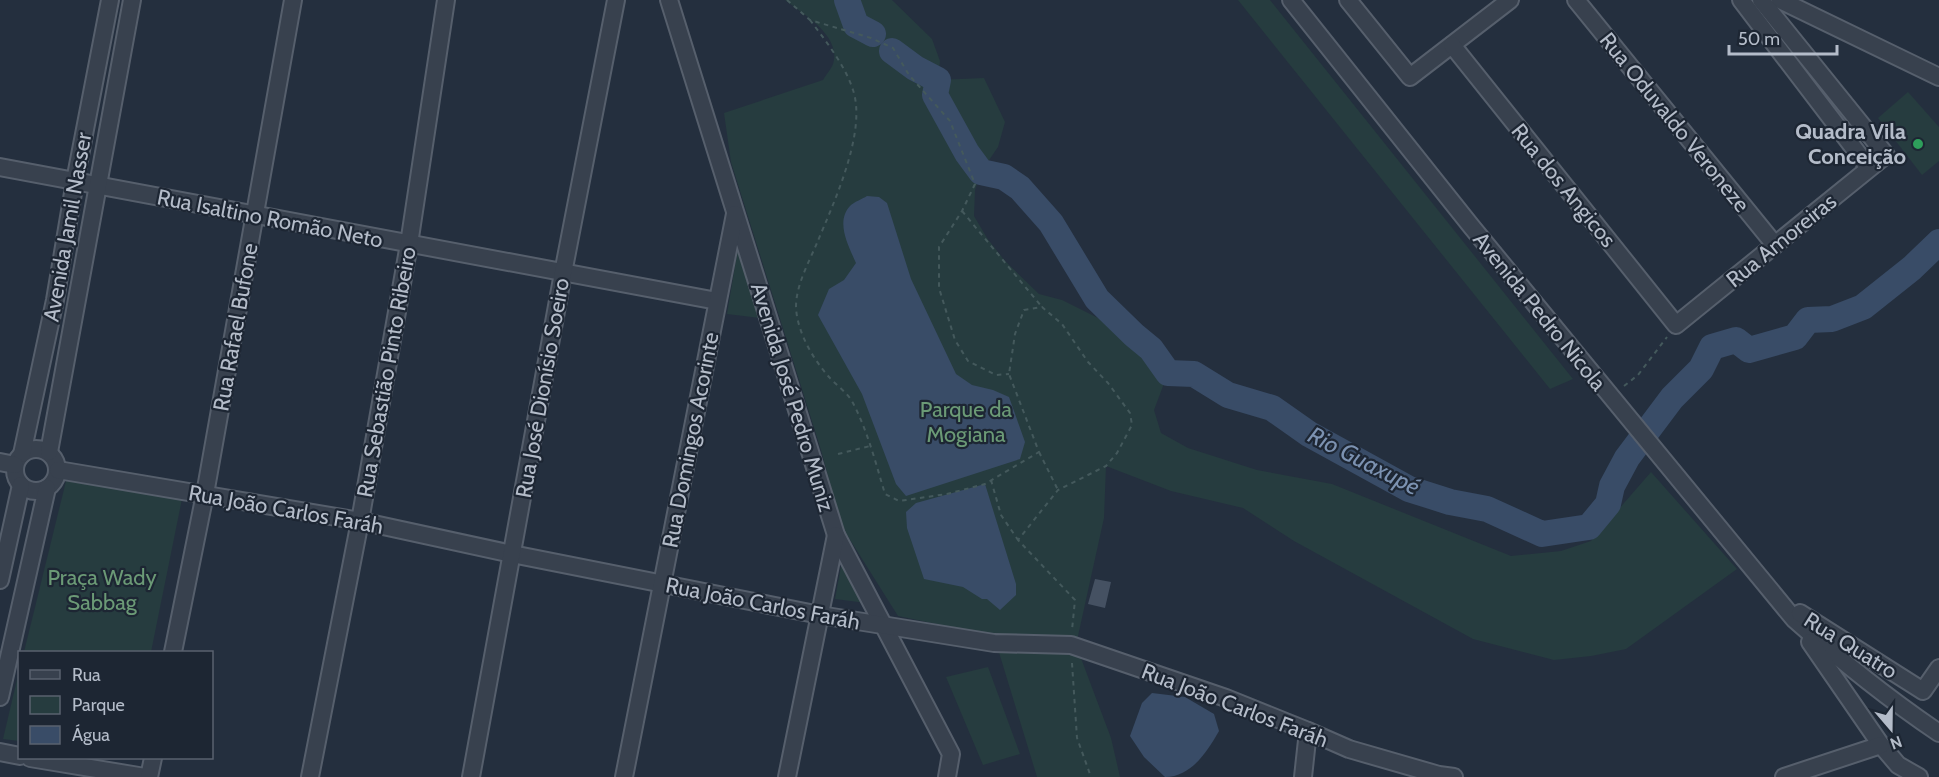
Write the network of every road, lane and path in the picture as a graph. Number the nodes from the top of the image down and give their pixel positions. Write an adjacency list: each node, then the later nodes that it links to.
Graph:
1 (110, 0): 21 (street, Avenida Jamil Nasser)
2 (132, 0): 22 (street, Avenida Jamil Nasser)
3 (293, 0): 25 (street, Rua Rafael Bufone)
4 (446, 0): 26 (street, Rua Sebastião Pinto Ribeiro)
5 (616, 0): 28 (street, Rua José Dionísio Soeiro)
6 (669, 0): 23 (street, Avenida José Pedro Muniz)
7 (787, 0): 15 (path)
8 (1291, 0): 35 (street, Avenida Pedro Nicola)
9 (1348, 0): 17 (street)
10 (1510, 0): 17 (street)
11 (1576, 0): 27 (street, Rua Oduvaldo Veroneze)
12 (1741, 0): 16 (street)
13 (1761, 0): 16 (street)
14 (1780, 0): 18 (street)
15 (810, 20): 24 (path); 36 (path)
16 (1773, 31): 20 (street); 20 (street, Rua Amoreiras)
17 (1452, 45): 33 (street, Rua dos Angicos)
18 (1939, 77)
19 (0, 167): 21 (street, Rua Isaltino Romão Neto)
20 (1869, 168): 27 (street, Rua Amoreiras)
21 (75, 181): 22 (street, Rua Isaltino Romão Neto); 29 (street, Avenida Jamil Nasser)
22 (97, 186): 25 (street, Rua Isaltino Romão Neto); 31 (street, Avenida Jamil Nasser)
23 (735, 210): 30 (street, Rua Domingos Acorinte); 48 (street, Avenida José Pedro Muniz)
24 (962, 211): 32 (path); 34 (path)
25 (255, 216): 26 (street, Rua Isaltino Romão Neto); 46 (street, Rua Rafael Bufone)
26 (409, 244): 28 (street, Rua Isaltino Romão Neto); 47 (street, Rua Sebastião Pinto Ribeiro)
27 (1775, 245): 33 (street, Rua Amoreiras)
28 (562, 273): 30 (street, Rua Isaltino Romão Neto); 50 (street, Rua José Dionísio Soeiro)
29 (55, 300): 31 (street); 40 (street, Avenida Jamil Nasser)
30 (717, 302): 52 (street, Rua Domingos Acorinte)
31 (75, 304): 37 (street, Avenida Jamil Nasser)
32 (1042, 307): 34 (path); 45 (path)
33 (1676, 325): 35 (path)
34 (1009, 374): 38 (path)
35 (1610, 398): 53 (street, Avenida Pedro Nicola)
36 (870, 446): 39 (path); 42 (path)
37 (49, 452): 40 (street); 41 (street)
38 (1039, 452): 42 (path); 45 (path)
39 (838, 454)
40 (13, 460): 43 (street)
41 (58, 470): 44 (street); 46 (street, Rua João Carlos Faráh)
42 (991, 480): 49 (path)
43 (21, 485): 44 (street); 51 (street)
44 (47, 488): 60 (street)
45 (1058, 490): 49 (path)
46 (205, 494): 47 (street, Rua João Carlos Faráh); 58 (street, Rua Rafael Bufone)
47 (360, 521): 50 (street, Rua João Carlos Faráh); 70 (street, Rua Sebastião Pinto Ribeiro)
48 (836, 535): 54 (street); 56 (street, Avenida José Pedro Muniz)
49 (1018, 540): 57 (path)
50 (512, 554): 52 (street, Rua João Carlos Faráh); 71 (street, Rua José Dionísio Soeiro)
51 (0, 579)
52 (662, 584): 54 (street, Rua João Carlos Faráh); 72 (street, Rua Domingos Acorinte)
53 (1778, 599): 55 (street, Avenida Pedro Nicola); 59 (street, Rua Quatro)
54 (820, 615): 56 (street, Rua João Carlos Faráh); 73 (street)
55 (1794, 618): 62 (street, Avenida Pedro Nicola); 63 (street, Avenida Pedro Nicola)
56 (884, 625): 57 (street, Rua João Carlos Faráh); 74 (street, Avenida José Pedro Muniz)
57 (1071, 645): 61 (street, Rua João Carlos Faráh); 75 (path)
58 (174, 651)
59 (1939, 669)
60 (0, 697)
61 (1308, 731): 76 (street); 77 (street, Rua João Carlos Faráh)
62 (1939, 733)
63 (1881, 745): 68 (street, Avenida Pedro Nicola); 78 (street)
64 (0, 752): 65 (street)
65 (18, 756)
66 (36, 759): 69 (street)
67 (153, 759): 69 (street)
68 (1917, 776)
69 (147, 777)
70 (310, 777)
71 (471, 777)
72 (624, 777)
73 (787, 777)
74 (947, 777)
75 (1092, 777)
76 (1303, 777)
77 (1454, 777)
78 (1784, 777)

